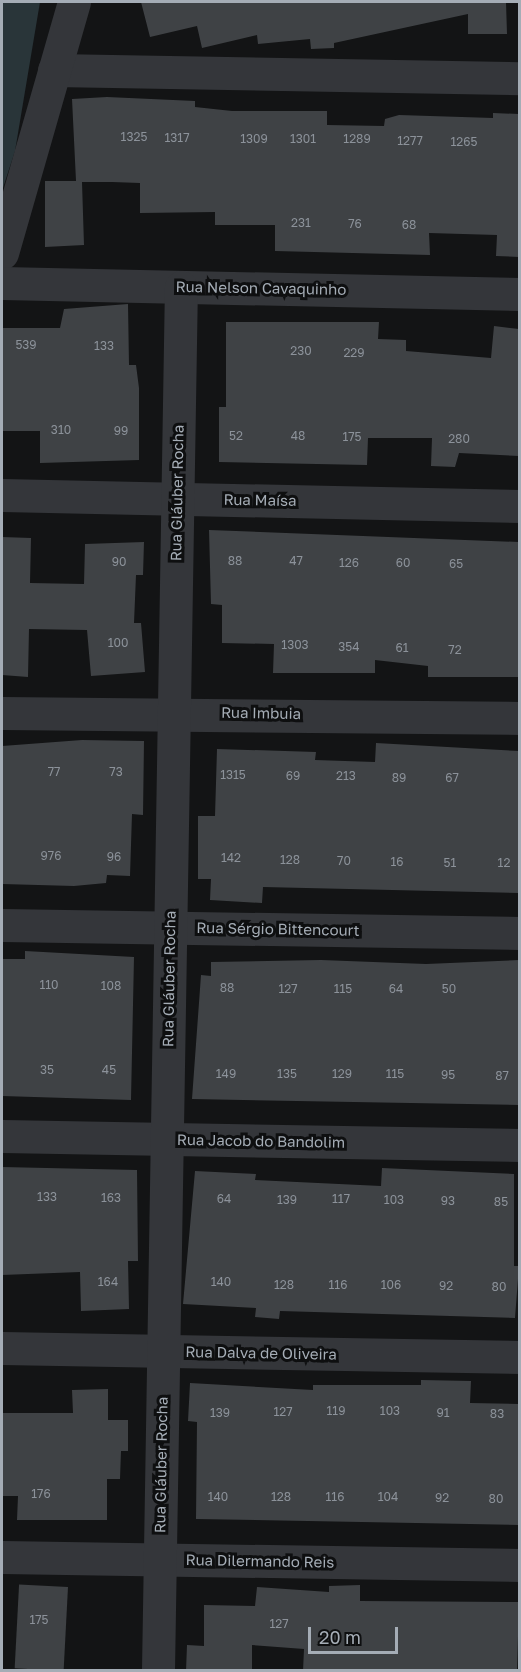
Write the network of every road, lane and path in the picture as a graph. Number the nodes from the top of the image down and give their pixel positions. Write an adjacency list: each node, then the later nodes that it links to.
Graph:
1 (74, 2): 2 (street)
2 (54, 70): 3 (street); 4 (street)
3 (519, 78)
4 (2, 253)
5 (2, 283): 6 (street, Rua Nelson Cavaquinho)
6 (181, 287): 7 (street, Rua Nelson Cavaquinho); 9 (street, Rua Gláuber Rocha)
7 (519, 294)
8 (2, 495): 9 (street, Rua Maísa)
9 (177, 499): 10 (street, Rua Maísa); 11 (street, Rua Gláuber Rocha)
10 (519, 506)
11 (174, 712): 12 (street, Rua Imbuia); 13 (street, Rua Imbuia); 15 (street, Rua Gláuber Rocha)
12 (2, 713)
13 (519, 718)
14 (2, 925): 15 (street, Rua Sérgio Bittencourt)
15 (170, 927): 16 (street, Rua Sérgio Bittencourt); 18 (street, Rua Gláuber Rocha)
16 (519, 933)
17 (2, 1136): 18 (street, Rua Jacob do Bandolim)
18 (166, 1139): 19 (street, Rua Jacob do Bandolim); 21 (street, Rua Gláuber Rocha)
19 (519, 1145)
20 (2, 1348): 21 (street, Rua Dalva de Oliveira)
21 (163, 1351): 22 (street, Rua Dalva de Oliveira); 24 (street, Rua Gláuber Rocha)
22 (519, 1357)
23 (2, 1557): 24 (street, Rua Dilermando Reis)
24 (159, 1560): 25 (street, Rua Dilermando Reis); 26 (street, Rua Gláuber Rocha)
25 (519, 1565)
26 (158, 1671)

